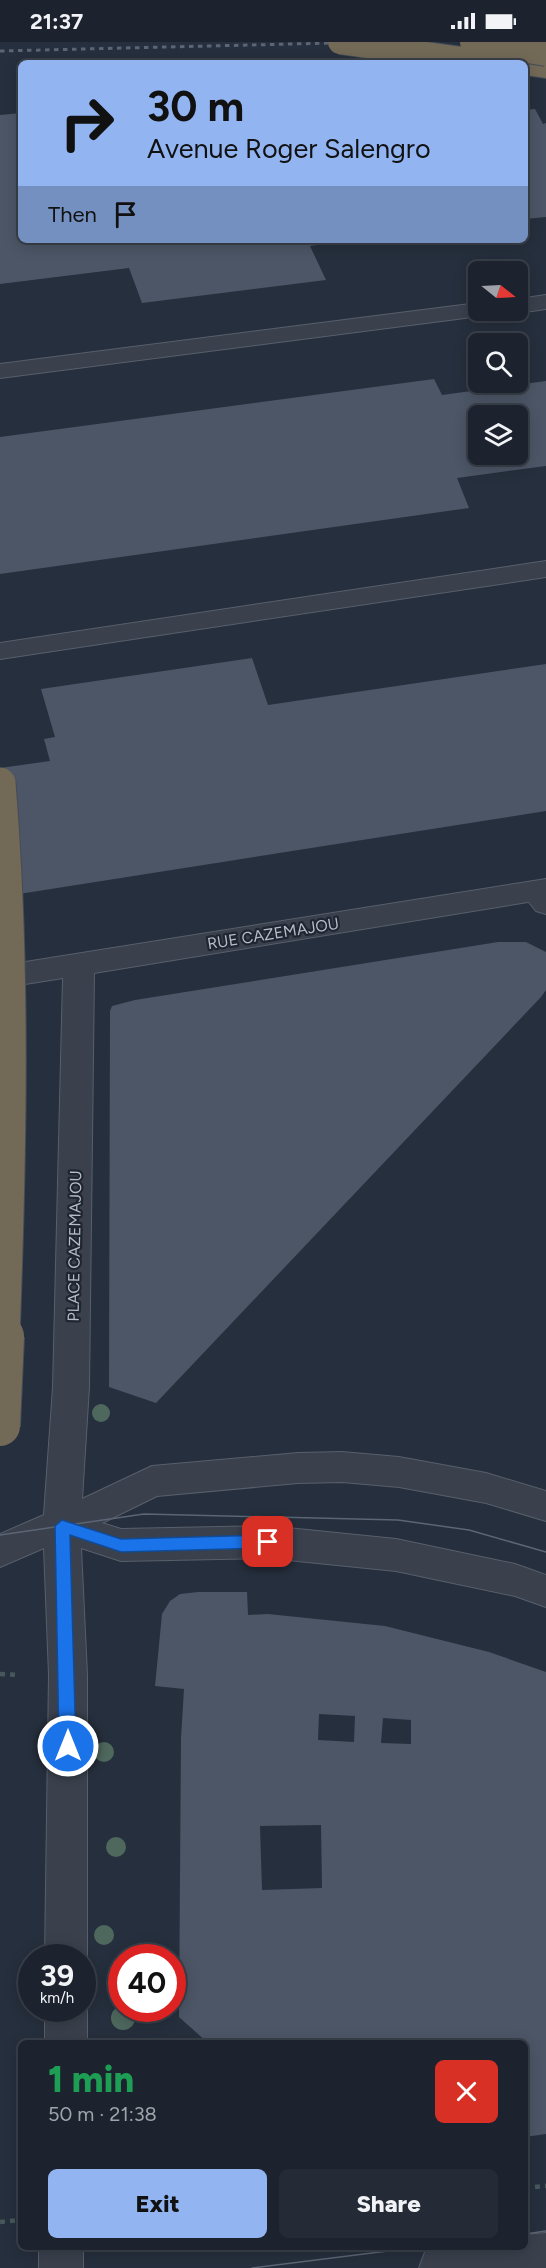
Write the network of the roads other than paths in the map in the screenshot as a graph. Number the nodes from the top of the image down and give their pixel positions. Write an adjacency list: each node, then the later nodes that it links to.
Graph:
1 (340, 42): 4 (highway, bridge)
2 (472, 42): 3 (highway, bridge)
3 (546, 54)
4 (469, 60)
5 (528, 69): 6 (highway)
6 (546, 72)
7 (546, 302): 8 (lane)
8 (528, 305)
9 (468, 312): 10 (lane)
10 (0, 371)
11 (546, 569): 12 (lane)
12 (0, 651)
13 (0, 783): 17 (highway, bridge)
14 (542, 895): 15 (street, RUE CAZEMAJOU)
15 (79, 965): 16 (street, RUE CAZEMAJOU); 19 (street, PLACE CAZEMAJOU)
16 (0, 977)
17 (0, 1426)
18 (546, 1506): 19 (street)
19 (62, 1526): 20 (street); 21 (street); 22 (street, PLACE CAZEMAJOU)
20 (0, 1551)
21 (546, 1591)
22 (66, 1944)
23 (66, 2022): 24 (street)
24 (66, 2040)
25 (61, 2250): 27 (street)
26 (546, 2255): 28 (street)
27 (61, 2268)
28 (441, 2268)

